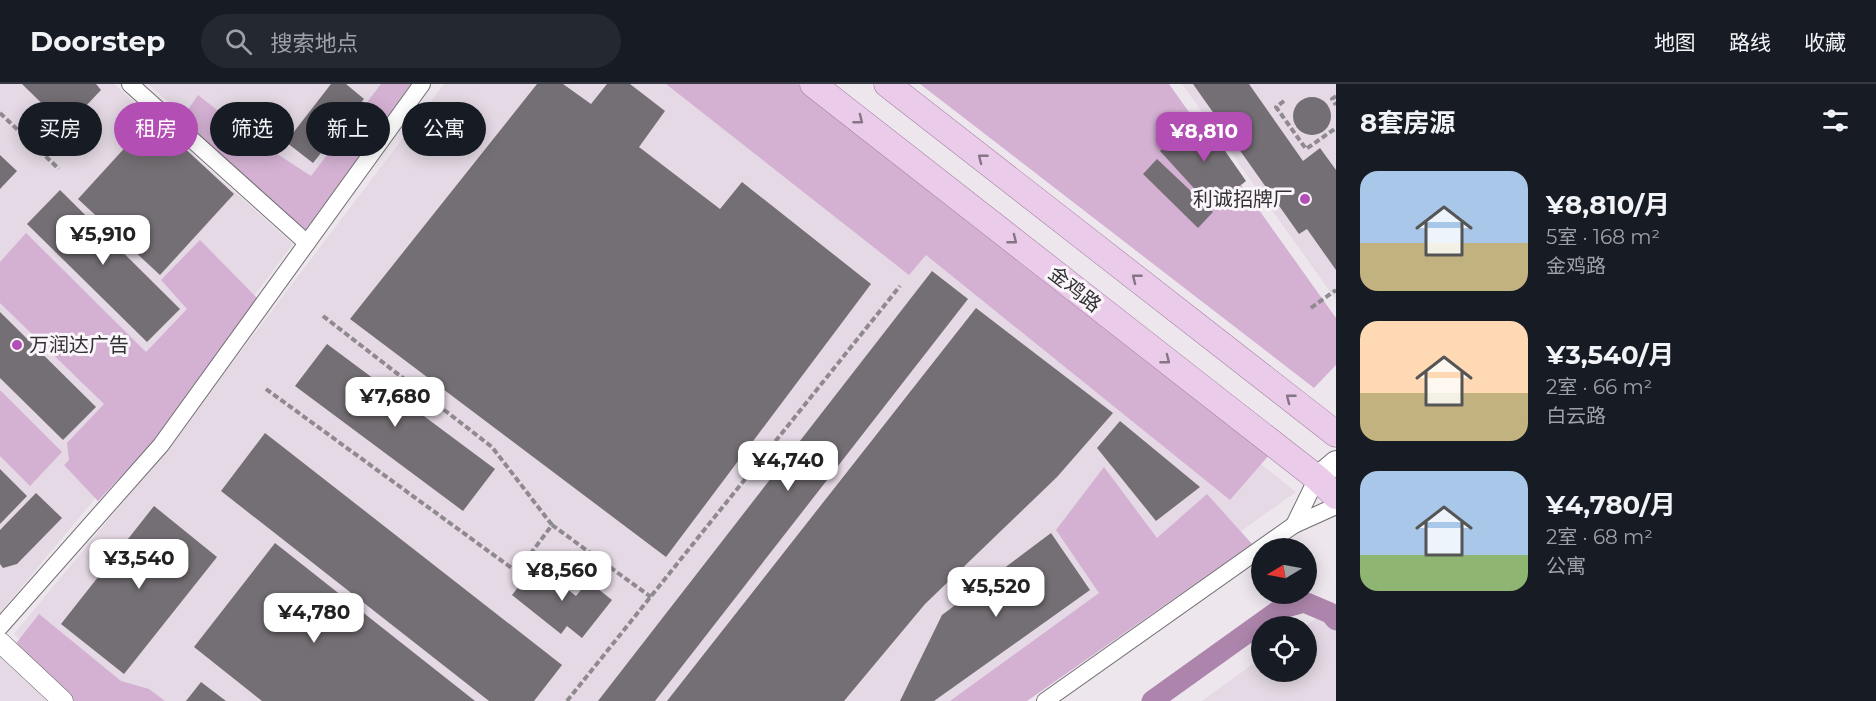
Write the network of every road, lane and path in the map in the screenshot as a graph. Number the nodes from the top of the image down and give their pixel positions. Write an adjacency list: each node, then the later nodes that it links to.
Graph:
1 (130, 84): 11 (street)
2 (422, 84): 11 (street)
3 (813, 84): 18 (main road, 金鸡路, one-way to 18)
4 (887, 84): 17 (main road, one-way to 4)
5 (1336, 96): 7 (path)
6 (1284, 102): 9 (path)
7 (1336, 105)
8 (0, 113): 10 (path)
9 (1336, 128)
10 (59, 169)
11 (306, 243): 24 (street)
12 (900, 286): 23 (path)
13 (1336, 290): 14 (path)
14 (1311, 308)
15 (323, 316): 21 (path)
16 (266, 389): 21 (path)
17 (1336, 434)
18 (1326, 470): 19 (main road, 金鸡路); 22 (street)
19 (1336, 496)
20 (1336, 506): 22 (street)
21 (552, 525): 23 (path)
22 (1294, 525): 28 (street)
23 (651, 597): 27 (path)
24 (0, 627)
25 (0, 642): 26 (street)
26 (63, 701)
27 (567, 701)
28 (1045, 701)

